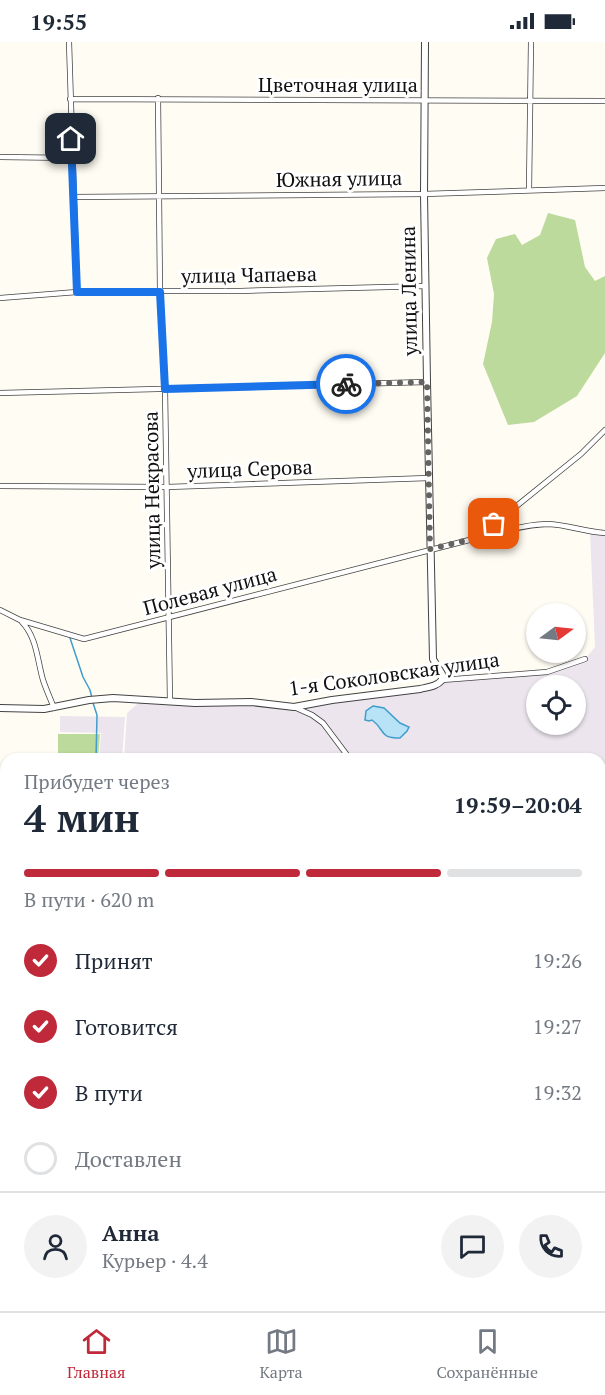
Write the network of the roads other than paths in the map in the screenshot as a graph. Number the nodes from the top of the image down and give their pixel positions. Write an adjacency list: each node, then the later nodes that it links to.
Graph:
1 (69, 42): 5 (street)
2 (425, 42): 7 (street, улица Ленина)
3 (531, 42): 6 (street)
4 (158, 98): 5 (street, Цветочная улица); 7 (street, Цветочная улица); 14 (street, улица Некрасова)
5 (70, 99): 10 (street)
6 (531, 100): 7 (street, Цветочная улица); 8 (street, Цветочная улица); 12 (street)
7 (425, 101): 13 (street, улица Ленина)
8 (605, 101)
9 (0, 157): 10 (street)
10 (72, 158): 15 (street)
11 (605, 188): 12 (street, Южная улица)
12 (529, 190): 13 (street, Южная улица)
13 (424, 194): 14 (street, Южная улица); 16 (street, улица Ленина)
14 (160, 196): 15 (street, Южная улица); 18 (street, улица Некрасова)
15 (74, 197): 17 (street)
16 (426, 286): 18 (street, улица Чапаева); 20 (street, улица Ленина)
17 (77, 292): 18 (street, улица Чапаева); 19 (street, улица Чапаева)
18 (160, 292): 21 (street, улица Некрасова)
19 (0, 298)
20 (427, 382): 21 (street); 24 (street, улица Ленина)
21 (165, 389): 22 (street); 26 (street, улица Некрасова)
22 (0, 393)
23 (605, 430): 28 (street)
24 (429, 478): 26 (street, улица Серова); 29 (street, улица Ленина)
25 (0, 486): 26 (street, улица Серова)
26 (167, 487): 31 (street, улица Некрасова)
27 (605, 533): 28 (street, Полевая улица)
28 (477, 538): 29 (street, Полевая улица)
29 (430, 549): 31 (street, Полевая улица); 34 (street, улица Ленина)
30 (0, 610): 32 (street, Полевая улица)
31 (170, 618): 32 (street, Полевая улица); 35 (street, улица Некрасова)
32 (20, 620): 38 (street)
33 (571, 663): 34 (street, 1-я Соколовская улица)
34 (442, 680): 36 (street, 1-я Соколовская улица)
35 (170, 701): 36 (street, 1-я Соколовская улица); 38 (street, 1-я Соколовская улица)
36 (294, 707): 39 (street)
37 (0, 708): 38 (street, 1-я Соколовская улица)
38 (54, 708)
39 (346, 753)

